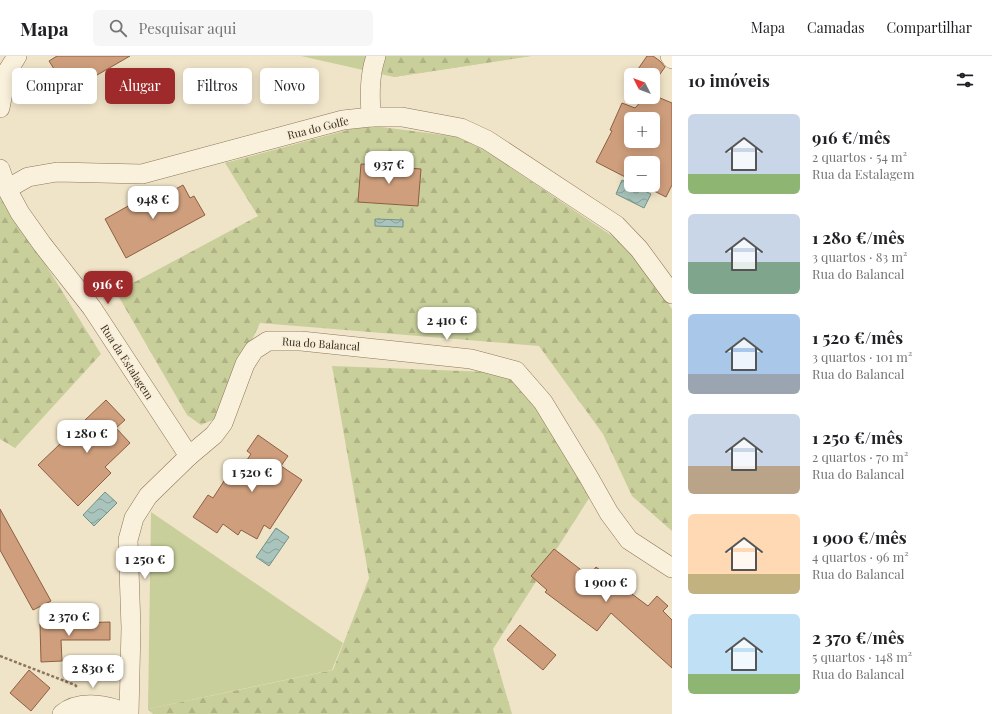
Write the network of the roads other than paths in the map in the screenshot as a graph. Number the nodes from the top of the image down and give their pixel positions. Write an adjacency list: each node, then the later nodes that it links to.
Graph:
1 (17, 56): 5 (street)
2 (376, 56): 6 (street)
3 (670, 56): 4 (street)
4 (672, 58)
5 (0, 108)
6 (370, 117): 8 (street, Rua do Golfe); 9 (street, Rua do Golfe)
7 (0, 169): 8 (street, Rua da Estalagem)
8 (7, 189): 10 (street, Rua da Estalagem)
9 (672, 294)
10 (189, 456): 11 (street, Rua do Balancal); 14 (street, Rua do Balancal)
11 (672, 568)
12 (101, 708): 13 (street); 14 (street)
13 (62, 714)
14 (129, 714)

